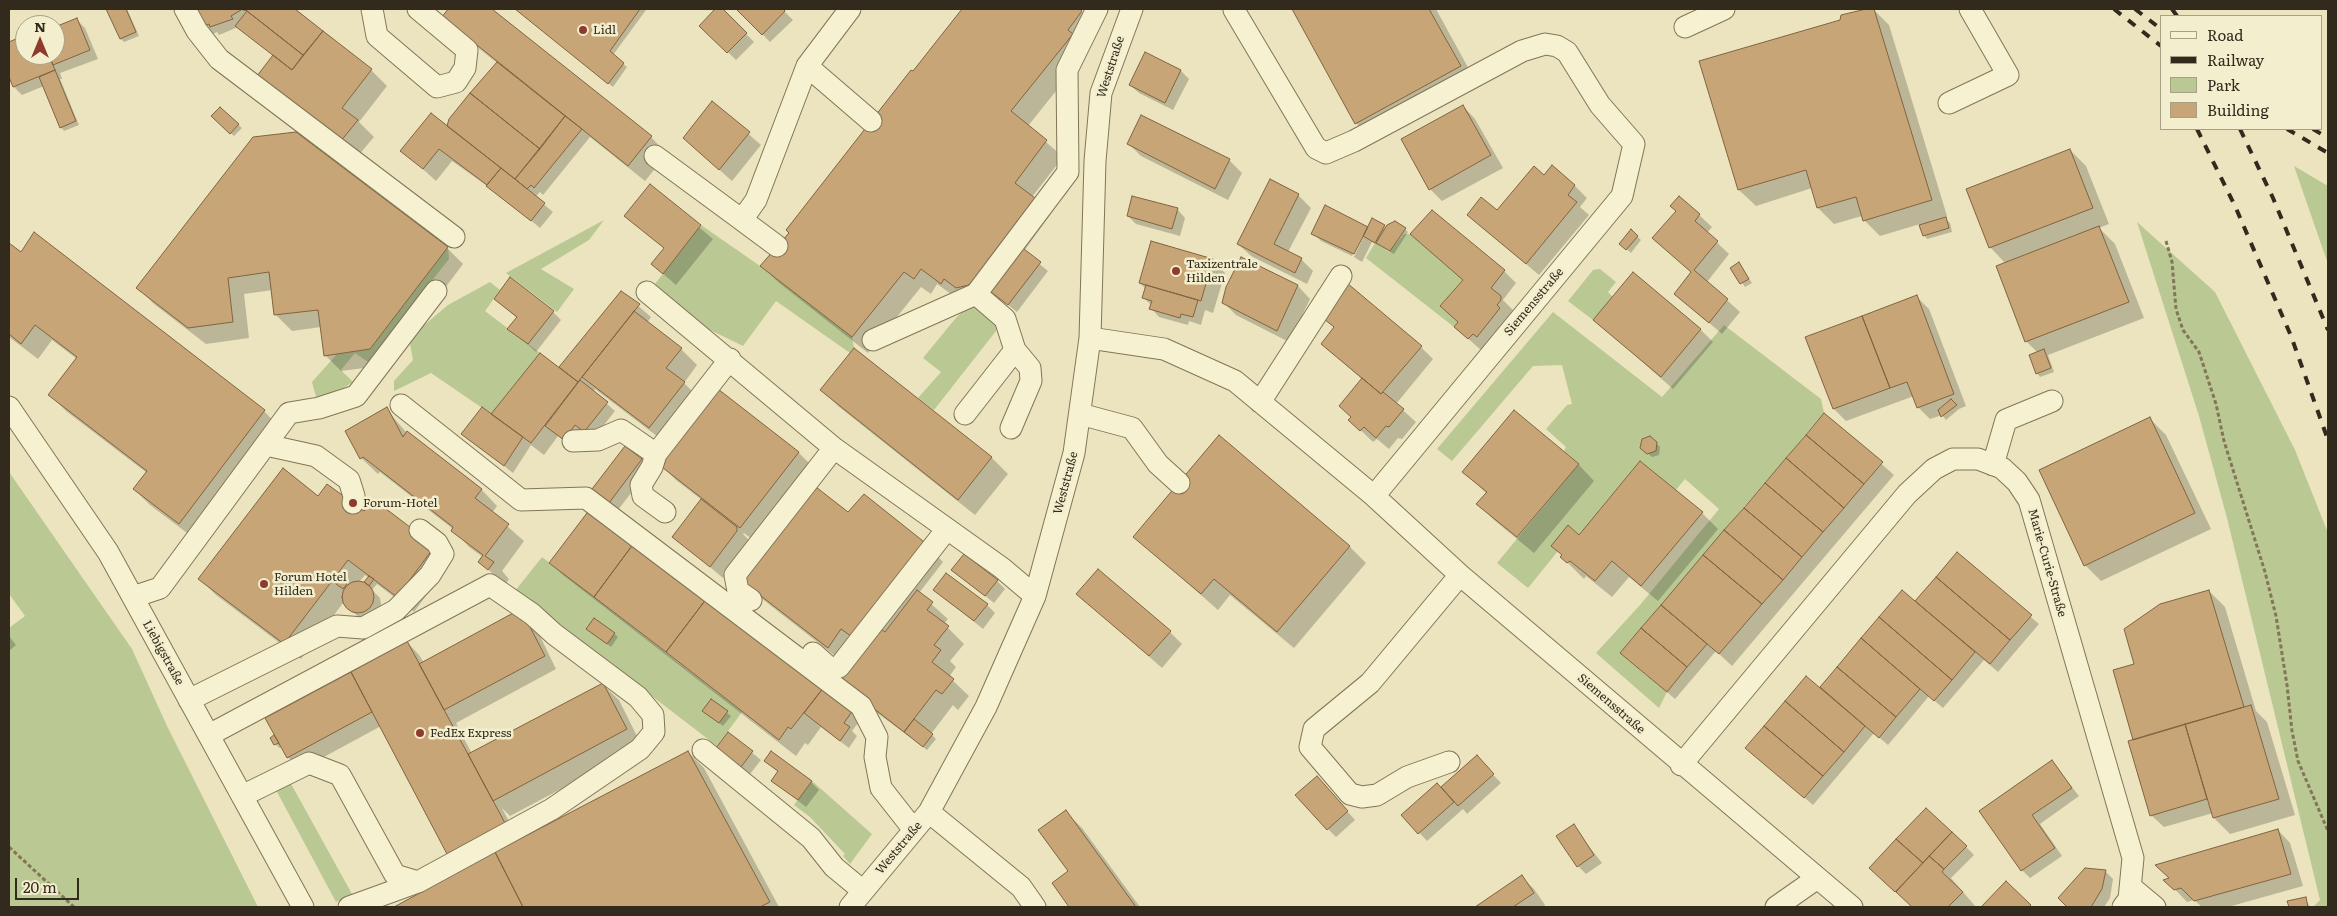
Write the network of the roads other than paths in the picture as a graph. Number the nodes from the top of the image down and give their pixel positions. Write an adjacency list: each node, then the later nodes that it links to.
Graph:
1 (185, 9): 16 (street)
2 (372, 9): 3 (street)
3 (418, 9)
4 (850, 9): 11 (street)
5 (1096, 9): 21 (street)
6 (1132, 9): 22 (street, Weststraße)
7 (1724, 9): 10 (street)
8 (1970, 9): 12 (street)
9 (1234, 10): 39 (street, Siemensstraße)
10 (1685, 27)
11 (807, 66): 13 (street); 15 (street)
12 (1949, 103)
13 (872, 121)
14 (655, 156): 15 (street)
15 (742, 220): 17 (street)
16 (454, 237)
17 (778, 246)
18 (1341, 276): 27 (street)
19 (436, 291): 34 (street)
20 (647, 292): 25 (street)
21 (976, 294): 23 (street); 24 (street)
22 (1090, 338): 27 (street, Siemensstraße); 31 (street, Weststraße)
23 (873, 340)
24 (1015, 350): 30 (street); 32 (street)
25 (730, 360): 35 (street); 36 (street)
26 (2052, 401): 37 (street)
27 (1260, 402): 39 (street, Siemensstraße)
28 (401, 405): 56 (street)
29 (9, 407): 46 (street, Liebigstraße)
30 (965, 414)
31 (1080, 414): 38 (street); 45 (street, Weststraße)
32 (1012, 428)
33 (573, 441): 36 (street)
34 (266, 445): 40 (street); 46 (street)
35 (834, 448): 42 (street); 47 (street)
36 (656, 454): 41 (street)
37 (1993, 465): 53 (street, Marie-Curie-Straße); 59 (street, Marie-Curie-Straße)
38 (1179, 483)
39 (1374, 496): 44 (street, Siemensstraße)
40 (353, 503)
41 (665, 512)
42 (947, 529): 45 (street); 48 (street)
43 (420, 530): 49 (street)
44 (1460, 575): 52 (street); 53 (street, Siemensstraße)
45 (1035, 596): 55 (street, Weststraße)
46 (133, 597): 49 (street, Liebigstraße)
47 (751, 600)
48 (795, 639)
49 (190, 700): 50 (street, Liebigstraße)
50 (209, 735): 54 (street, Liebigstraße); 58 (street)
51 (703, 750): 60 (street)
52 (1449, 762)
53 (1681, 765): 57 (street, Siemensstraße)
54 (242, 796): 58 (street); 61 (street, Liebigstraße)
55 (929, 812): 56 (street, Weststraße); 64 (street)
56 (914, 830): 60 (street, Weststraße)
57 (1816, 879): 65 (street); 66 (street, Siemensstraße)
58 (418, 882): 62 (street)
59 (2131, 887): 67 (street, Marie-Curie-Straße); 68 (street)
60 (863, 891): 63 (street, Weststraße)
61 (303, 907)
62 (349, 907)
63 (850, 907)
64 (1035, 907)
65 (1776, 907)
66 (1852, 907)
67 (2123, 907)
68 (2155, 907)

